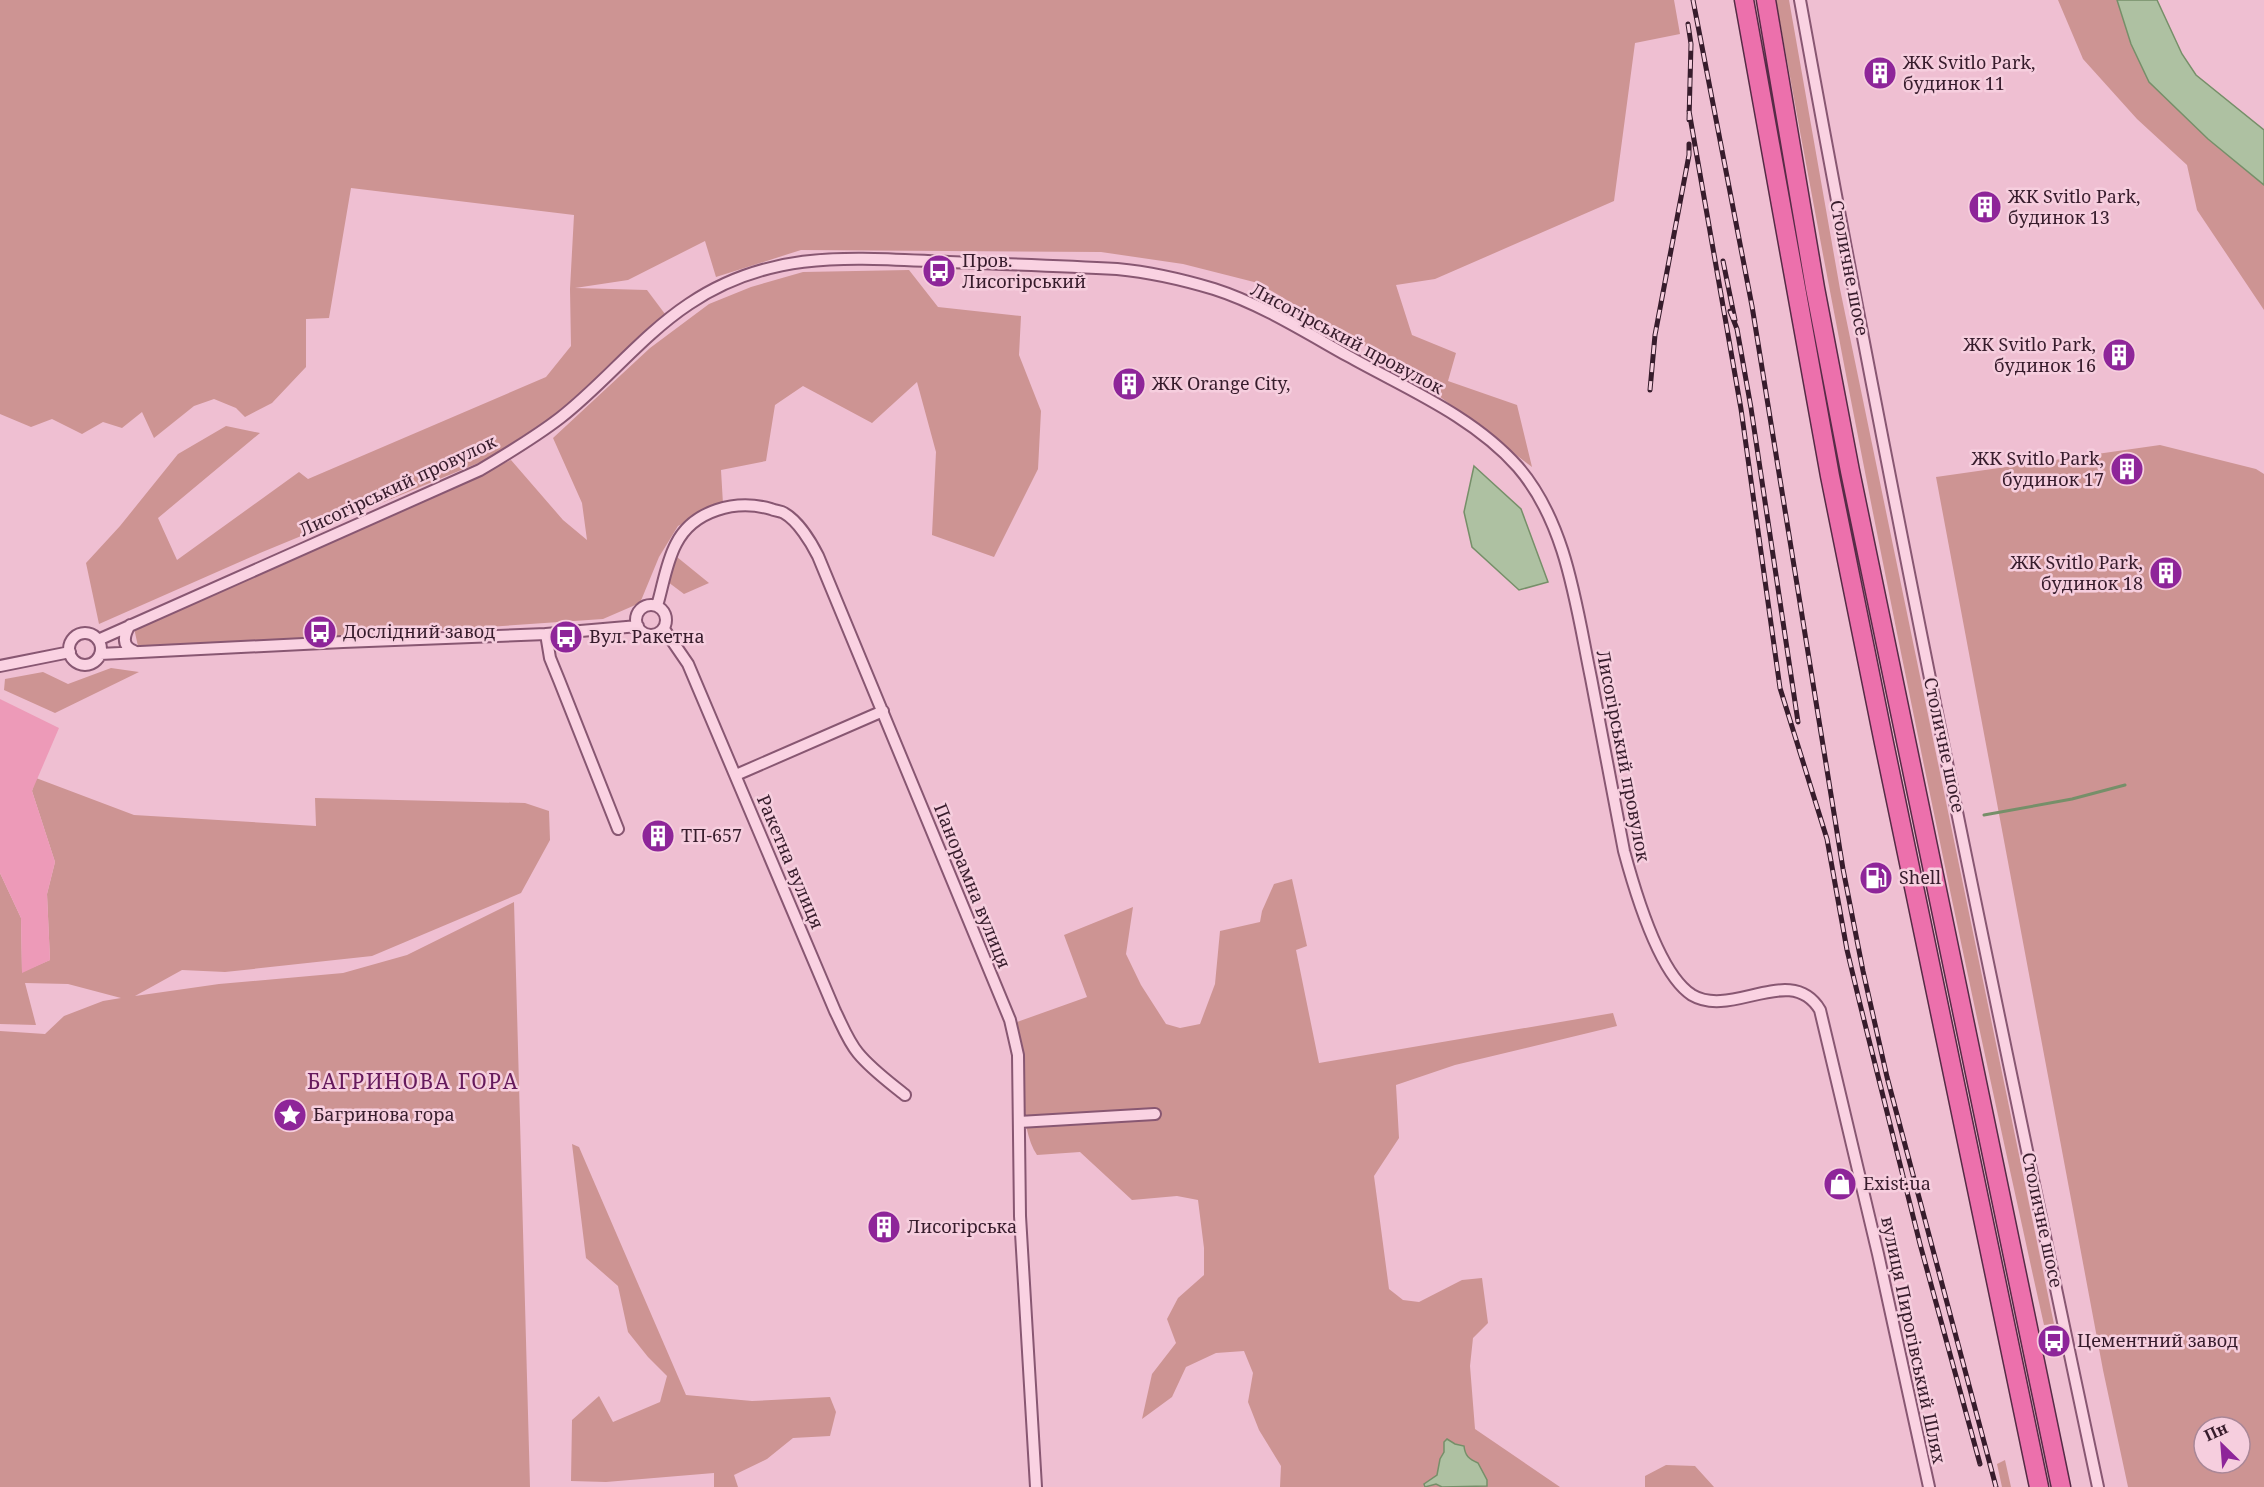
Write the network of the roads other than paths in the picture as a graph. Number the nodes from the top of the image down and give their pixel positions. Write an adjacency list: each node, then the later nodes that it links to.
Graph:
1 (1744, 0): 23 (highway)
2 (1766, 0): 24 (highway, Столичне шосе)
3 (1800, 0): 25 (street, Столичне шосе)
4 (657, 606): 6 (street); 7 (street); 14 (street, Панорамна вулиця)
5 (130, 625): 9 (street, Лисогірський провулок); 10 (street); 17 (street, Лисогірський провулок)
6 (638, 626): 7 (street); 8 (street)
7 (664, 629): 15 (street, Ракетна вулиця)
8 (546, 634): 10 (street); 16 (street)
9 (98, 639): 11 (street); 12 (street)
10 (135, 651): 12 (street)
11 (70, 652): 12 (street); 13 (street)
12 (100, 654)
13 (0, 666)
14 (883, 711): 15 (street); 20 (street, Панорамна вулиця)
15 (736, 775): 18 (street, Ракетна вулиця)
16 (618, 829)
17 (1807, 995): 22 (street, вулиця Пирогівський Шлях)
18 (905, 1095)
19 (1155, 1114): 20 (street)
20 (1019, 1122): 21 (street, Панорамна вулиця)
21 (1036, 1487)
22 (1929, 1487)
23 (2039, 1487)
24 (2061, 1487)
25 (2098, 1487)

